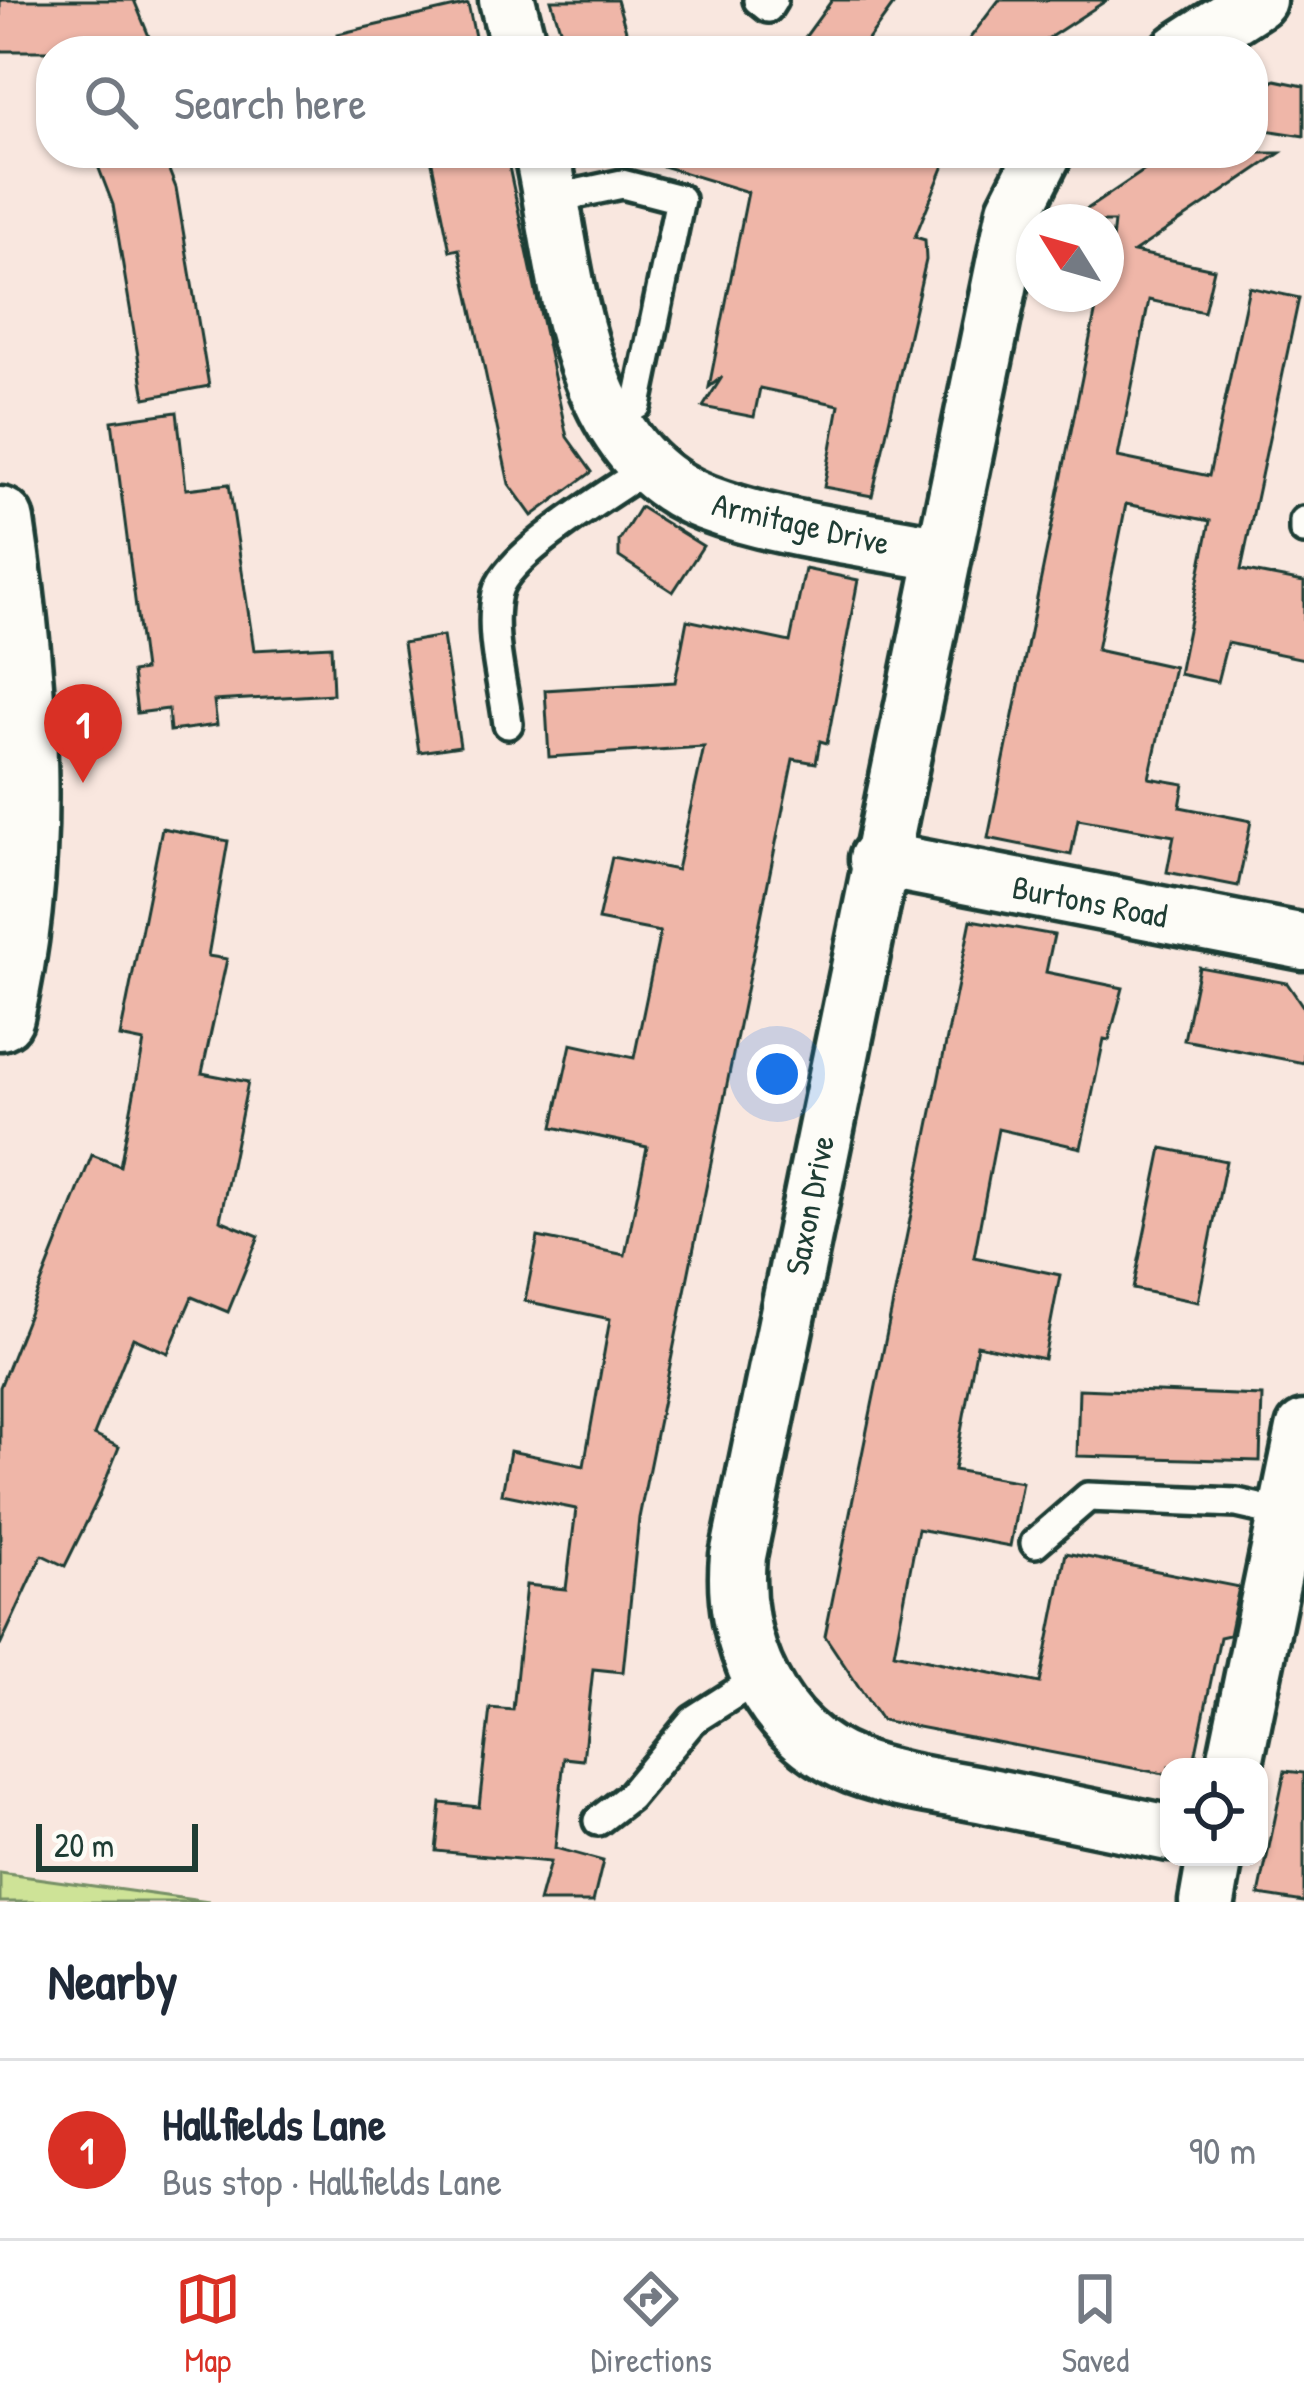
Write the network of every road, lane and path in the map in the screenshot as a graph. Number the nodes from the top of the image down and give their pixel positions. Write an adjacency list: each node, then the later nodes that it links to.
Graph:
1 (508, 0): 5 (street)
2 (758, 0): 3 (lane)
3 (773, 0)
4 (1258, 0): 6 (street)
5 (516, 36)
6 (1202, 36)
7 (1036, 168): 12 (street, Saxon Drive)
8 (547, 176): 9 (street, Armitage Drive); 9 (lane)
9 (608, 418): 10 (street, Armitage Drive)
10 (647, 468): 12 (street, Armitage Drive); 13 (lane)
11 (0, 521): 16 (street)
12 (941, 554): 14 (street, Saxon Drive)
13 (508, 724)
14 (877, 859): 15 (street, Burtons Road); 20 (street, Saxon Drive)
15 (1304, 942)
16 (0, 1016)
17 (1304, 1429): 18 (street)
18 (1286, 1514): 19 (lane); 21 (street)
19 (1035, 1543)
20 (759, 1678): 22 (lane); 23 (street, Saxon Drive)
21 (1236, 1758)
22 (598, 1822)
23 (1160, 1831)
24 (1214, 1866): 25 (street)
25 (1207, 1902)

